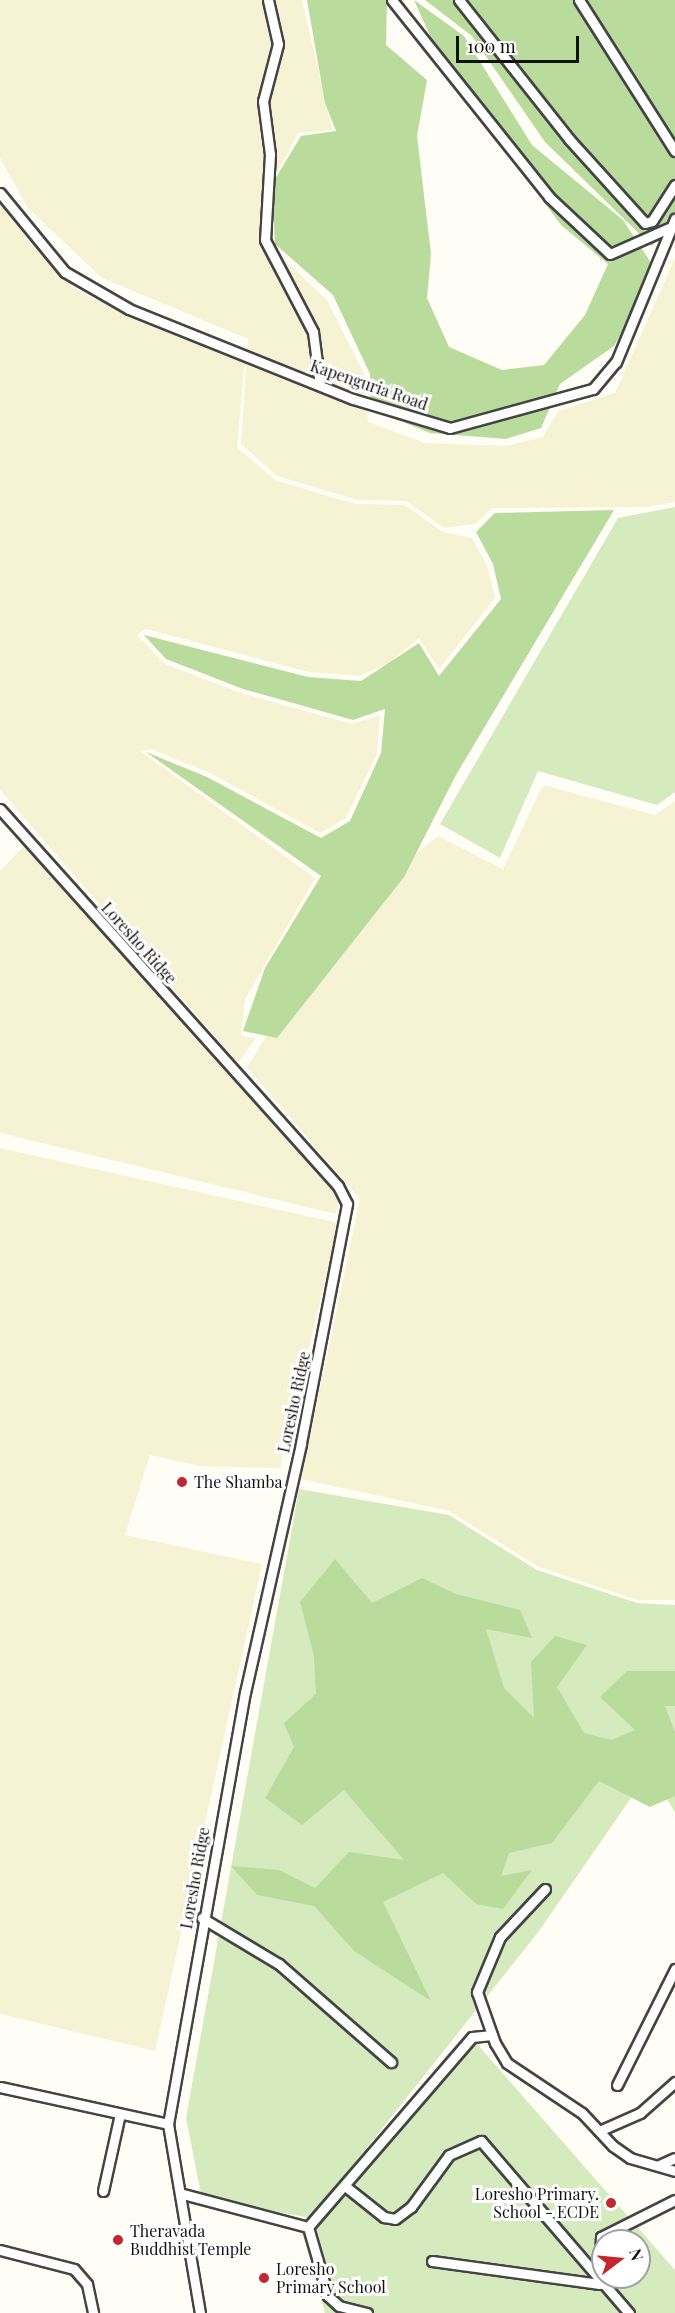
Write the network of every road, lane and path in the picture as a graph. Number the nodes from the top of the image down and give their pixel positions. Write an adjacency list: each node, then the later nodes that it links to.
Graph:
1 (268, 0): 10 (street)
2 (392, 0): 9 (street)
3 (459, 0): 6 (street)
4 (579, 0): 5 (street)
5 (675, 151)
6 (675, 185)
7 (0, 193): 10 (street, Kapenguria Road)
8 (675, 219): 9 (street, Kapenguria Road)
9 (669, 228): 10 (street, Kapenguria Road)
10 (320, 385)
11 (0, 809): 13 (street, Loresho Ridge)
12 (545, 1889): 15 (street)
13 (202, 1918): 16 (street); 21 (street, Loresho Ridge)
14 (675, 1969): 18 (street)
15 (492, 2035): 22 (street); 26 (street)
16 (391, 2062)
17 (675, 2082): 22 (street)
18 (617, 2085)
19 (0, 2087): 20 (street)
20 (120, 2114): 21 (street); 27 (street)
21 (168, 2124): 28 (street, Loresho Ridge)
22 (599, 2132): 24 (street)
23 (675, 2158): 24 (street)
24 (659, 2165): 25 (street)
25 (675, 2171)
26 (345, 2186): 30 (street); 34 (street)
27 (103, 2191)
28 (183, 2194): 30 (street); 38 (street, Loresho Ridge)
29 (675, 2200): 31 (street)
30 (308, 2227): 39 (street)
31 (617, 2229)
32 (0, 2250): 37 (street)
33 (432, 2261): 35 (street)
34 (591, 2275)
35 (591, 2283)
36 (603, 2289): 40 (street)
37 (93, 2313)
38 (200, 2313)
39 (368, 2313)
40 (629, 2313)

